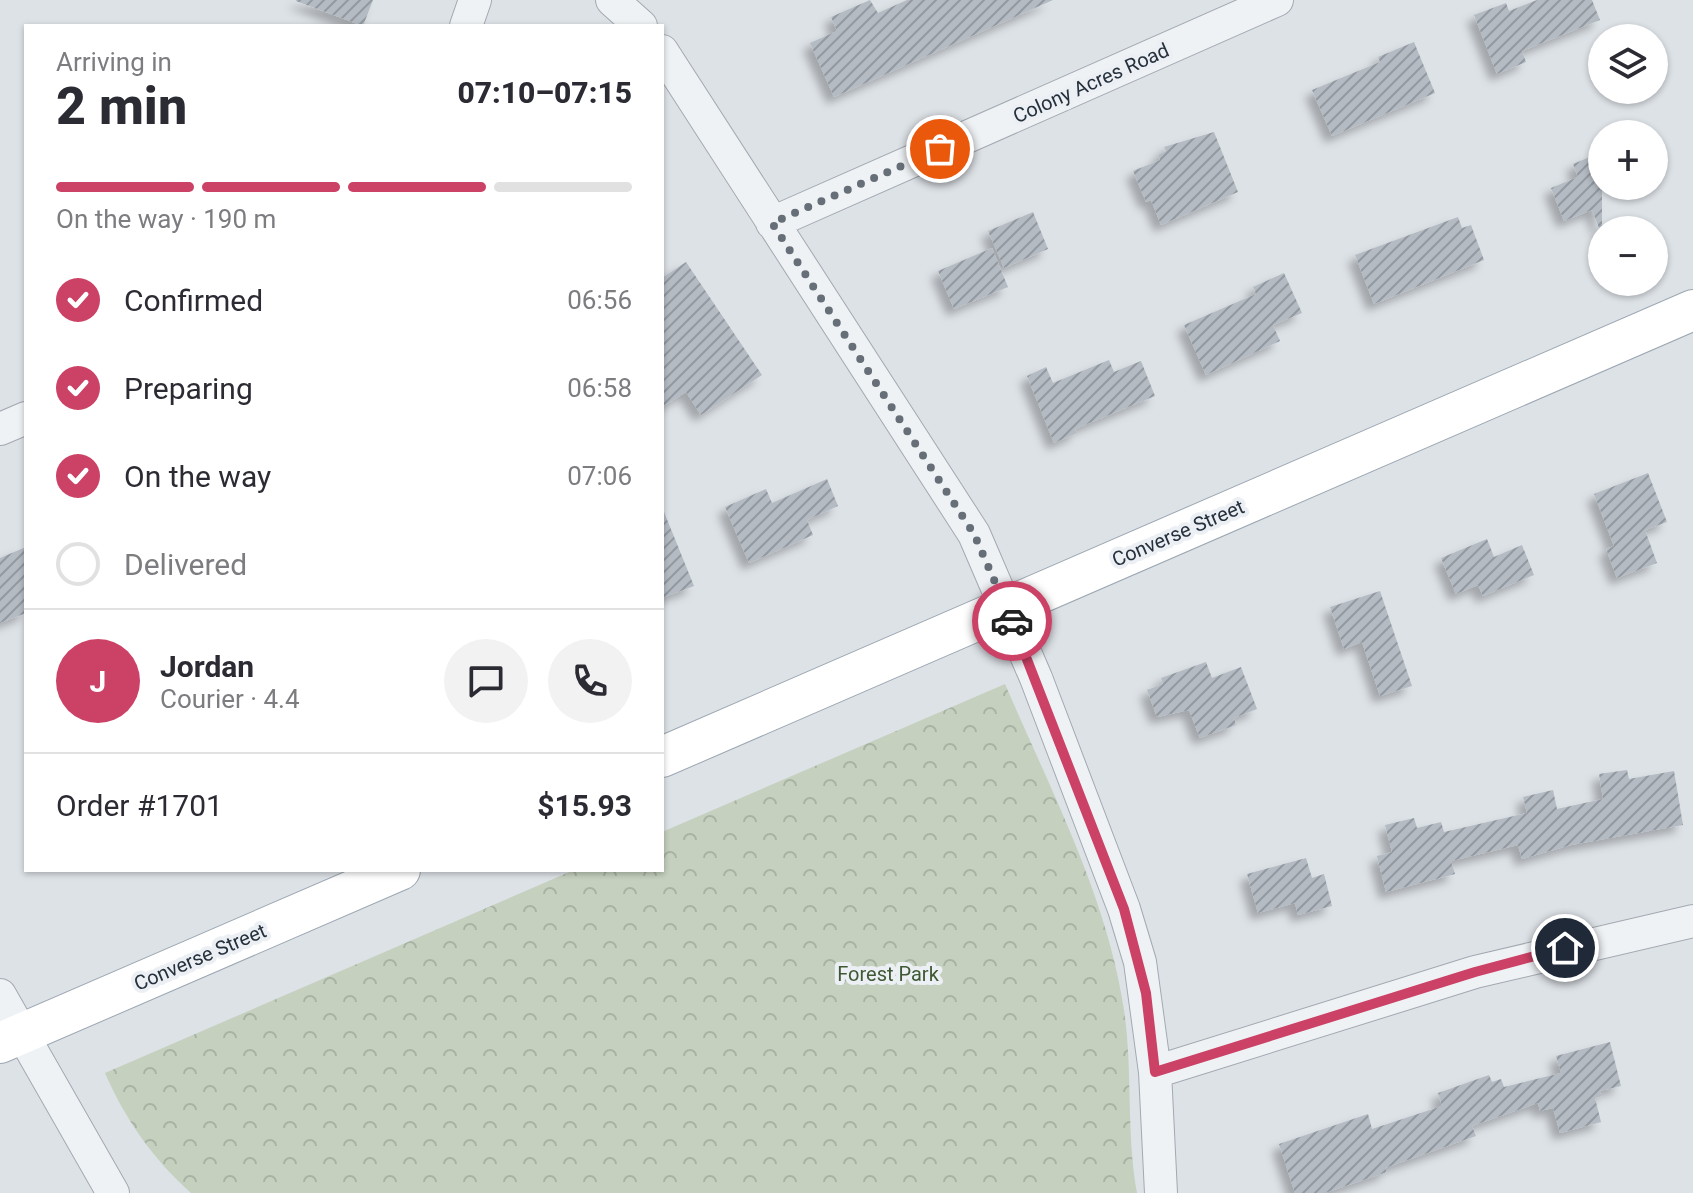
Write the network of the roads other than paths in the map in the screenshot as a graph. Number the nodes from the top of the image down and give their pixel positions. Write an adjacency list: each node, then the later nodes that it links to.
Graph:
1 (475, 0): 4 (street)
2 (612, 0): 5 (street)
3 (1277, 0): 7 (street, Colony Acres Road)
4 (467, 24)
5 (639, 24)
6 (664, 54): 7 (street)
7 (772, 223): 11 (street)
8 (1693, 310): 11 (main road, Converse Street)
9 (24, 419): 10 (street)
10 (0, 429)
11 (1006, 608): 12 (main road, Converse Street); 17 (street)
12 (664, 756)
13 (395, 872): 16 (main road, Converse Street)
14 (1693, 921): 17 (street)
15 (0, 995): 16 (street)
16 (11, 1038): 18 (street)
17 (1155, 1072): 19 (street)
18 (113, 1193)
19 (1161, 1193)

